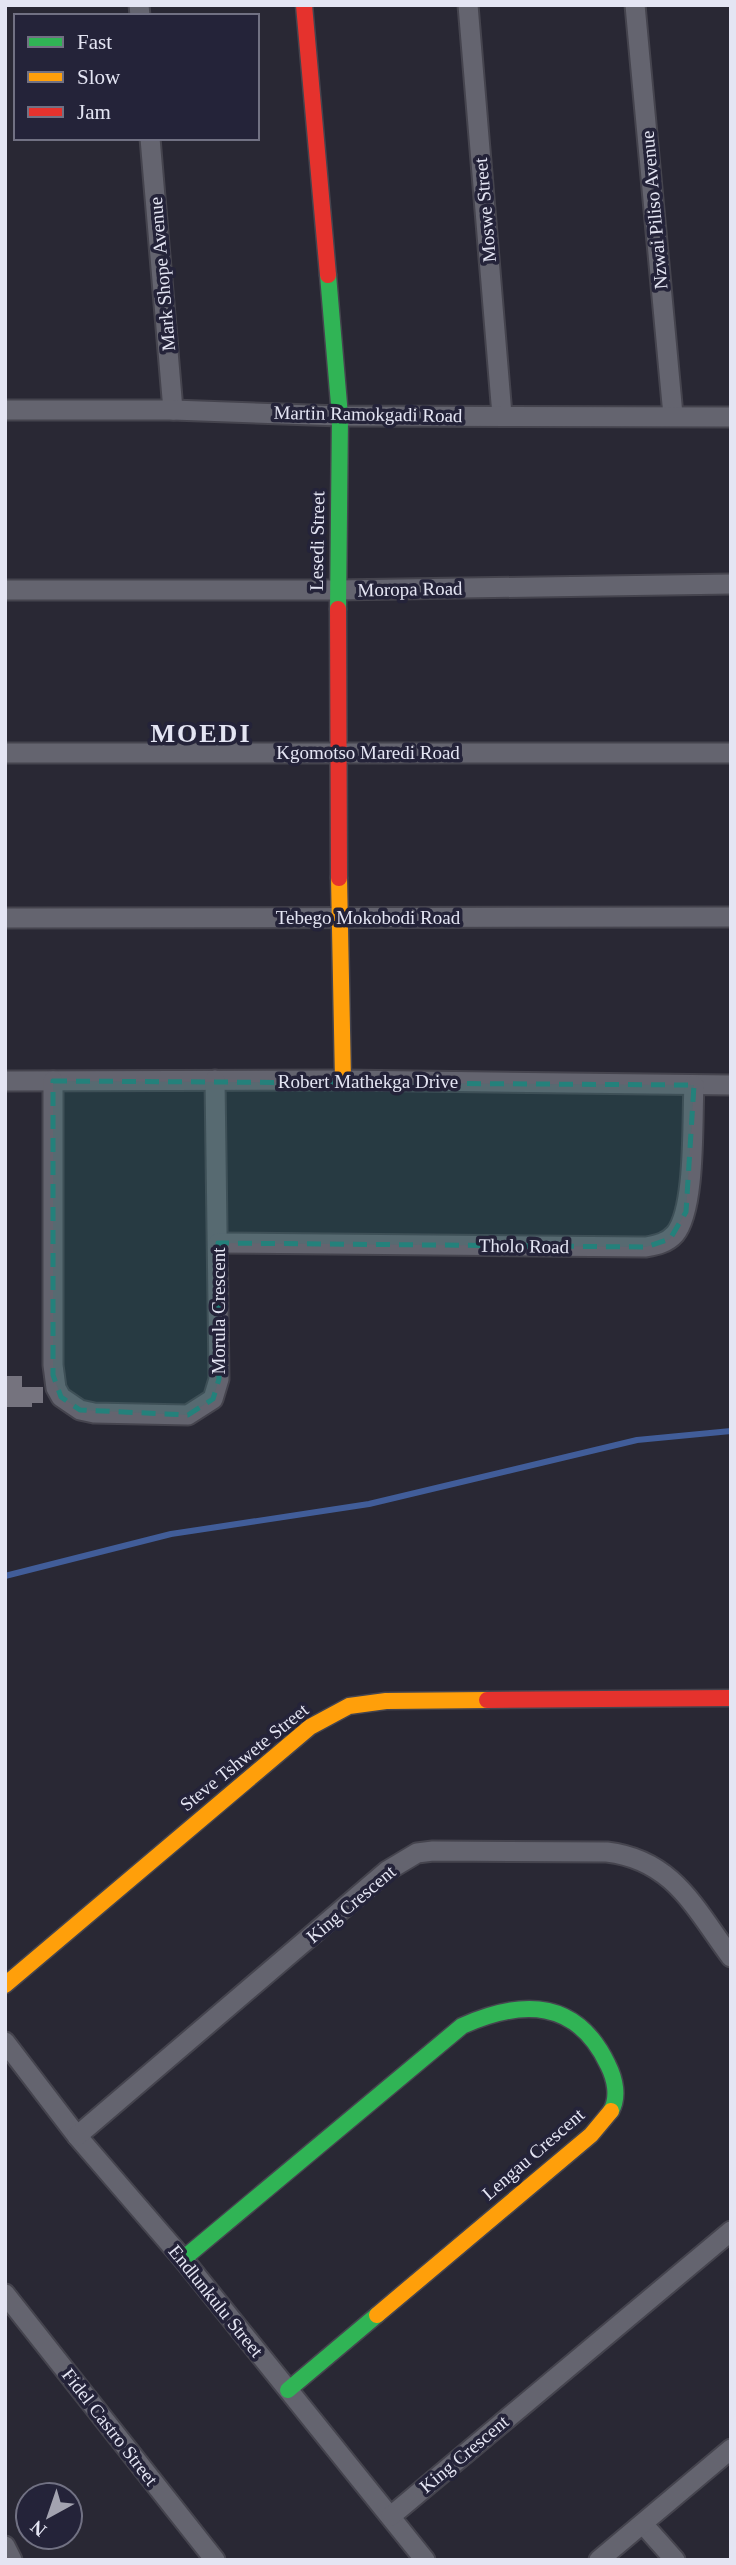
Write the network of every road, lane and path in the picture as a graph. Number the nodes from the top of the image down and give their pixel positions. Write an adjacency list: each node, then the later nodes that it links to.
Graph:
1 (304, 5): 9 (street, Lesedi Street)
2 (468, 5): 7 (street, Moswe Street)
3 (635, 5): 8 (street, Nzwai Piliso Avenue)
4 (150, 140): 6 (street, Mark Shope Avenue)
5 (5, 410): 6 (street, Martin Ramokgadi Road)
6 (173, 410): 9 (street, Martin Ramokgadi Road)
7 (502, 415): 8 (street, Martin Ramokgadi Road); 9 (street, Martin Ramokgadi Road)
8 (673, 415): 10 (street, Martin Ramokgadi Road)
9 (340, 416): 13 (street, Lesedi Street)
10 (731, 416)
11 (731, 584): 13 (street, Moropa Road)
12 (5, 590): 13 (street, Moropa Road)
13 (337, 590): 14 (street, Lesedi Street)
14 (336, 752): 15 (street, Kgomotso Maredi Road); 16 (street, Kgomotso Maredi Road); 17 (street, Lesedi Street)
15 (5, 753)
16 (731, 753)
17 (341, 917): 18 (street, Tebego Mokobodi Road); 19 (street, Tebego Mokobodi Road); 21 (street, Lesedi Street)
18 (731, 917)
19 (5, 918)
20 (215, 1080): 21 (street, Robert Mathekga Drive); 23 (street, Robert Mathekga Drive); 26 (street, Morula Crescent)
21 (343, 1080): 24 (street, Robert Mathekga Drive)
22 (5, 1081): 23 (street, Robert Mathekga Drive)
23 (53, 1081): 26 (street, Morula Crescent)
24 (694, 1085): 25 (street, Robert Mathekga Drive); 26 (street, Tholo Road)
25 (731, 1085)
26 (218, 1243)
27 (731, 1698): 29 (street, Steve Tshwete Street)
28 (731, 1957): 31 (street, King Crescent)
29 (5, 1985)
30 (5, 2042): 31 (street, Endlunkulu Street)
31 (77, 2136): 33 (street, Endlunkulu Street)
32 (731, 2231): 37 (street, King Crescent)
33 (183, 2259): 35 (street, Endlunkulu Street); 35 (street, Lengau Crescent)
34 (5, 2294): 41 (street, Fidel Castro Street)
35 (288, 2389): 37 (street, Endlunkulu Street)
36 (731, 2449): 38 (street)
37 (391, 2516): 42 (street, Endlunkulu Street)
38 (643, 2524): 43 (street); 44 (street)
39 (5, 2546): 40 (street)
40 (12, 2560)
41 (215, 2560)
42 (425, 2560)
43 (599, 2560)
44 (675, 2560)

